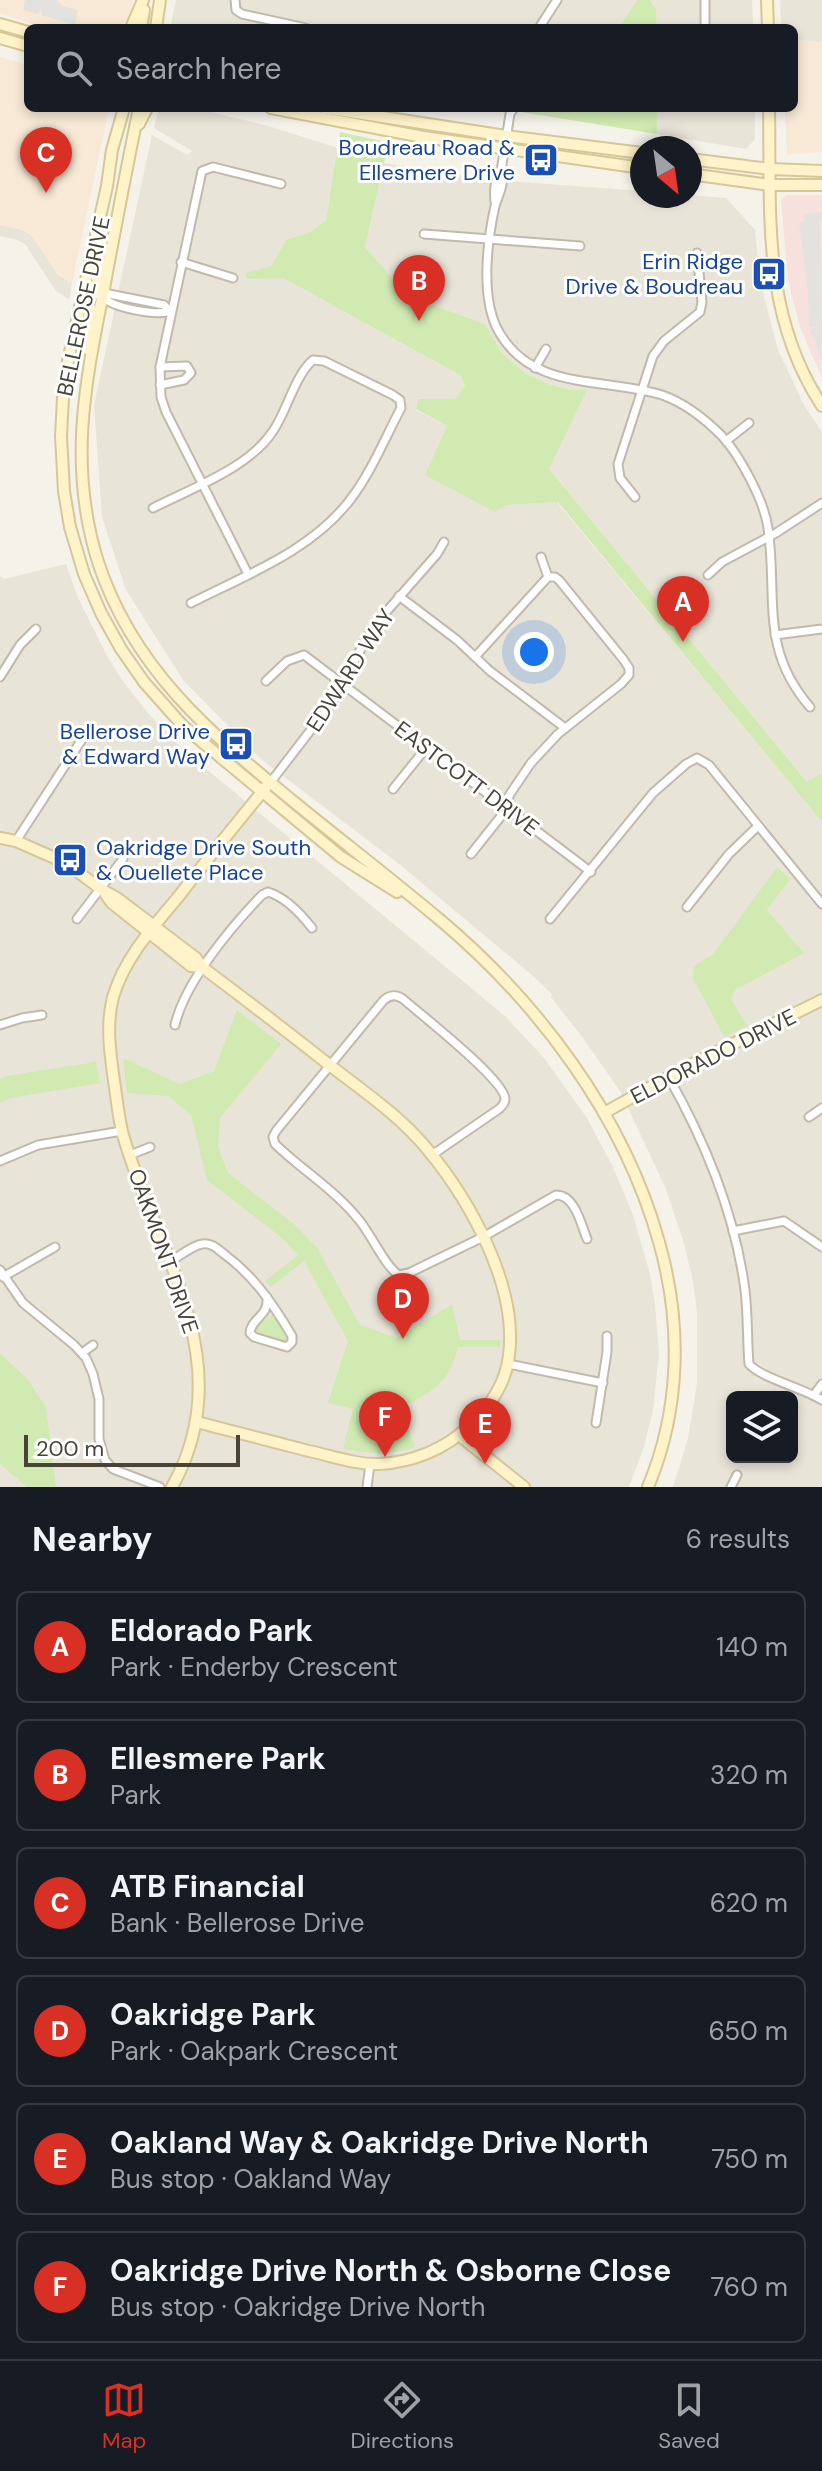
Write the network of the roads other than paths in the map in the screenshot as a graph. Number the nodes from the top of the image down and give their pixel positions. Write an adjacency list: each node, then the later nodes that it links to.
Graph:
1 (145, 0): 8 (main road); 9 (main road)
2 (160, 0): 10 (main road)
3 (235, 0): 11 (street)
4 (557, 0): 12 (street)
5 (705, 0): 13 (street)
6 (767, 0): 14 (main road)
7 (0, 24): 15 (main road)
8 (133, 24)
9 (142, 24)
10 (157, 24)
11 (288, 24)
12 (542, 24)
13 (705, 24)
14 (768, 24)
15 (24, 31)
16 (0, 38): 17 (main road)
17 (24, 45)
18 (123, 112): 37 (main road, BELLEROSE DRIVE)
19 (138, 112): 26 (main road, BELLEROSE DRIVE)
20 (145, 112): 26 (main road)
21 (291, 112): 27 (main road)
22 (350, 112): 25 (main road)
23 (511, 112): 25 (street)
24 (769, 112): 31 (main road)
25 (506, 136): 27 (street); 28 (main road)
26 (133, 137): 45 (main road, BELLEROSE DRIVE)
27 (504, 149): 30 (main road); 39 (street)
28 (630, 152)
29 (702, 160): 31 (main road)
30 (630, 166)
31 (770, 169): 32 (main road); 35 (main road)
32 (822, 171)
33 (702, 176): 35 (main road)
34 (281, 184): 42 (street)
35 (770, 185): 36 (main road); 53 (main road)
36 (822, 185)
37 (107, 186): 44 (main road, BELLEROSE DRIVE); 45 (main road)
38 (424, 234): 39 (street)
39 (491, 240): 40 (street); 49 (street)
40 (580, 246)
41 (697, 253): 51 (street)
42 (181, 262): 43 (street); 46 (street)
43 (233, 278)
44 (84, 292): 45 (street); 52 (main road); 81 (main road, BELLEROSE DRIVE)
45 (102, 296): 46 (street); 52 (main road, BELLEROSE DRIVE)
46 (170, 311): 48 (street)
47 (546, 349): 49 (street)
48 (160, 367): 50 (street); 50 (street)
49 (535, 368): 51 (street)
50 (160, 385): 56 (street)
51 (641, 390): 55 (street); 57 (street)
52 (83, 403): 79 (main road, BELLEROSE DRIVE)
53 (822, 406)
54 (749, 423): 55 (street)
55 (726, 441): 60 (street)
56 (202, 482): 59 (street); 63 (street); 63 (street)
57 (635, 497)
58 (822, 503): 60 (street)
59 (153, 508)
60 (769, 537): 64 (street); 70 (street)
61 (444, 542): 66 (street, EDWARD WAY)
62 (541, 557): 65 (street)
63 (248, 574): 67 (street)
64 (708, 575)
65 (548, 577): 71 (street); 77 (street)
66 (399, 596): 71 (street, EDWARD WAY); 74 (street, EDWARD WAY)
67 (191, 603)
68 (36, 629): 72 (street)
69 (822, 629): 70 (street)
70 (775, 635): 75 (street)
71 (475, 657): 77 (street, EDWARD WAY)
72 (0, 677)
73 (266, 681): 74 (street, EASTCOTT DRIVE)
74 (343, 685): 78 (street, EASTCOTT DRIVE); 79 (street, EDWARD WAY)
75 (810, 707)
76 (90, 727): 85 (street)
77 (565, 728): 82 (street)
78 (426, 748): 80 (street); 82 (street, EASTCOTT DRIVE)
79 (270, 783): 81 (main road, OAKMONT DRIVE); 94 (main road, BELLEROSE DRIVE)
80 (393, 789)
81 (262, 792): 94 (main road, BELLEROSE DRIVE); 96 (main road, OAKMONT DRIVE)
82 (505, 808): 86 (street); 88 (street, EASTCOTT DRIVE)
83 (758, 826): 88 (street); 90 (street); 91 (street)
84 (0, 838): 85 (main road)
85 (16, 841): 89 (main road)
86 (471, 854)
87 (123, 859): 89 (street)
88 (591, 872): 93 (street)
89 (101, 889): 92 (street); 96 (main road)
90 (822, 904)
91 (687, 907)
92 (77, 919)
93 (550, 919)
94 (440, 920): 105 (main road, BELLEROSE DRIVE)
95 (312, 928): 97 (street)
96 (152, 929): 97 (main road); 107 (main road, OAKMONT DRIVE)
97 (202, 967): 101 (street); 102 (main road)
98 (822, 1000): 103 (main road, ELDORADO DRIVE)
99 (42, 1015): 100 (street)
100 (0, 1025)
101 (175, 1025)
102 (330, 1065): 110 (main road); 110 (street); 113 (street)
103 (668, 1076): 105 (main road, ELDORADO DRIVE); 112 (street)
104 (822, 1108): 106 (street)
105 (604, 1113): 136 (main road, BELLEROSE DRIVE)
106 (809, 1117)
107 (122, 1131): 109 (main road, OAKMONT DRIVE); 111 (street)
108 (150, 1147): 109 (street, OAKMONT DRIVE)
109 (130, 1155): 117 (main road, OAKMONT DRIVE)
110 (432, 1155): 113 (main road)
111 (0, 1161)
112 (733, 1231): 116 (street); 126 (street)
113 (483, 1237): 114 (street); 123 (main road)
114 (587, 1239)
115 (55, 1247): 118 (street)
116 (822, 1247)
117 (169, 1262): 119 (street); 127 (main road, OAKMONT DRIVE)
118 (2, 1273): 122 (street)
119 (267, 1297): 119 (street)
120 (607, 1336): 124 (street)
121 (93, 1345): 122 (street)
122 (82, 1353): 132 (street)
123 (508, 1364): 124 (street); 129 (main road)
124 (603, 1383): 128 (street)
125 (822, 1384): 126 (street)
126 (818, 1398)
127 (197, 1422): 130 (main road); 133 (main road, OAKMONT DRIVE)
128 (596, 1423)
129 (459, 1435): 130 (main road); 135 (main road)
130 (370, 1464): 134 (street)
131 (737, 1475): 137 (street)
132 (160, 1487)
133 (172, 1487)
134 (367, 1487)
135 (524, 1487)
136 (648, 1487)
137 (731, 1487)

